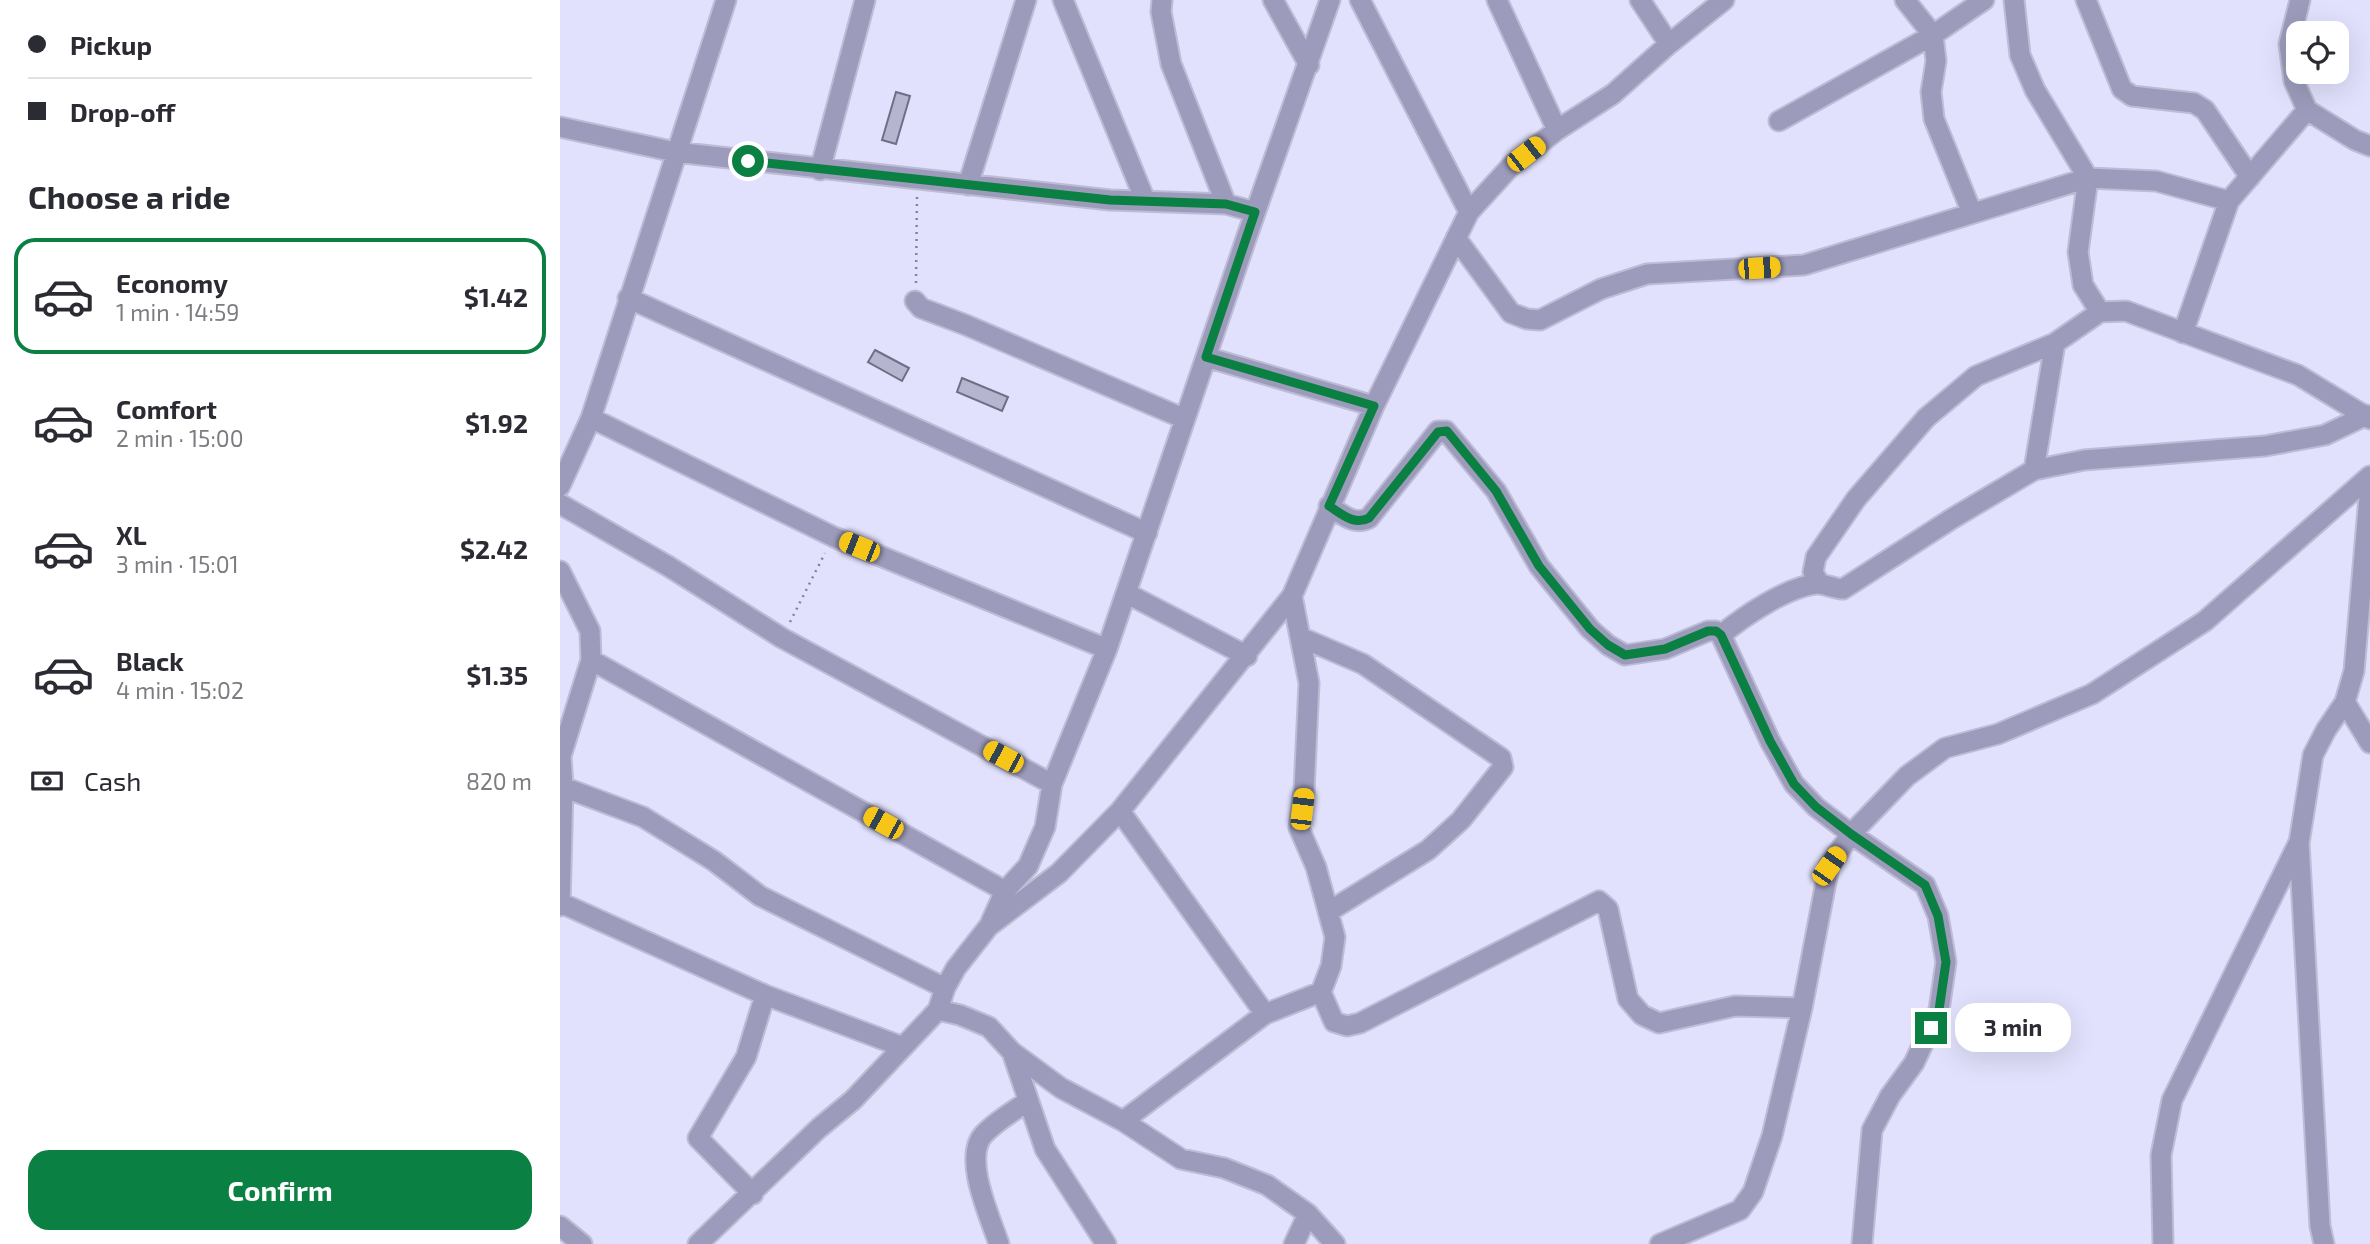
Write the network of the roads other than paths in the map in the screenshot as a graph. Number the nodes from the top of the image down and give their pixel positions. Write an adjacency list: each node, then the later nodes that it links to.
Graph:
1 (726, 0): 25 (street)
2 (865, 0): 26 (street)
3 (1026, 0): 29 (street)
4 (1063, 0): 30 (street)
5 (1162, 0): 32 (street)
6 (1273, 0): 19 (street)
7 (1330, 0): 19 (street)
8 (1360, 0): 34 (street)
9 (1497, 0): 23 (street)
10 (1640, 0): 18 (street)
11 (1724, 0): 18 (street)
12 (1905, 0): 17 (street)
13 (1984, 0): 17 (street)
14 (2014, 0): 28 (street)
15 (2086, 0): 27 (street)
16 (2300, 0): 20 (street)
17 (1933, 35): 21 (street); 35 (street)
18 (1669, 44): 23 (street)
19 (1308, 65): 33 (street)
20 (2307, 110): 24 (street); 27 (street)
21 (1779, 121)
22 (560, 127): 25 (street)
23 (1558, 130): 34 (street)
24 (2370, 146)
25 (676, 152): 26 (street); 37 (street)
26 (820, 170): 29 (street)
27 (2250, 177): 31 (street)
28 (2088, 178): 31 (street); 35 (street); 39 (street)
29 (968, 185): 30 (street)
30 (1145, 200): 32 (street)
31 (2229, 201): 40 (street)
32 (1226, 204): 33 (street)
33 (1255, 212): 42 (street)
34 (1469, 212): 36 (street)
35 (1972, 213): 36 (street)
36 (1456, 238): 43 (street)
37 (628, 298): 45 (street); 53 (street)
38 (915, 301): 46 (street)
39 (2100, 312): 40 (street); 41 (street)
40 (2183, 333): 44 (street)
41 (2055, 343): 47 (street); 55 (street)
42 (1206, 357): 43 (street); 46 (street)
43 (1374, 406): 52 (street)
44 (2368, 417): 47 (street)
45 (591, 418): 49 (street); 60 (street)
46 (1185, 419): 53 (street)
47 (2034, 470): 55 (street)
48 (2370, 476): 68 (street)
49 (560, 486)
50 (2370, 486): 63 (street)
51 (560, 504): 65 (street)
52 (1329, 506): 57 (street); 58 (street)
53 (1147, 533): 56 (street)
54 (560, 570): 62 (street)
55 (1819, 583): 58 (street)
56 (1126, 593): 60 (street); 61 (street)
57 (1292, 596): 59 (street); 61 (street)
58 (1721, 635): 68 (street)
59 (1300, 637): 72 (street); 72 (street)
60 (1107, 649): 65 (street)
61 (1247, 656): 67 (street)
62 (591, 660): 66 (street); 70 (street)
63 (2345, 702): 64 (street); 69 (street)
64 (2370, 743)
65 (1052, 784): 70 (street)
66 (563, 787): 71 (street); 74 (street)
67 (1120, 811): 73 (street); 79 (street)
68 (1851, 834): 77 (street); 94 (street)
69 (2299, 843): 95 (street); 96 (street)
70 (1005, 891): 73 (street)
71 (560, 904): 76 (street)
72 (1328, 912): 75 (street)
73 (989, 926): 74 (street)
74 (945, 988): 78 (street)
75 (1321, 992): 77 (street); 79 (street)
76 (765, 995): 80 (street); 84 (street)
77 (1802, 1009): 93 (street)
78 (938, 1010): 80 (street); 81 (street)
79 (1265, 1014): 83 (street)
80 (903, 1048): 84 (street)
81 (1012, 1052): 82 (street); 83 (street)
82 (1028, 1101): 89 (street); 90 (street)
83 (1123, 1121): 85 (street)
84 (753, 1194): 88 (street)
85 (1308, 1214): 91 (street); 92 (street)
86 (560, 1226): 87 (street)
87 (582, 1244)
88 (698, 1244)
89 (999, 1244)
90 (1106, 1244)
91 (1294, 1244)
92 (1335, 1244)
93 (1660, 1244)
94 (1862, 1244)
95 (2163, 1244)
96 (2324, 1244)

